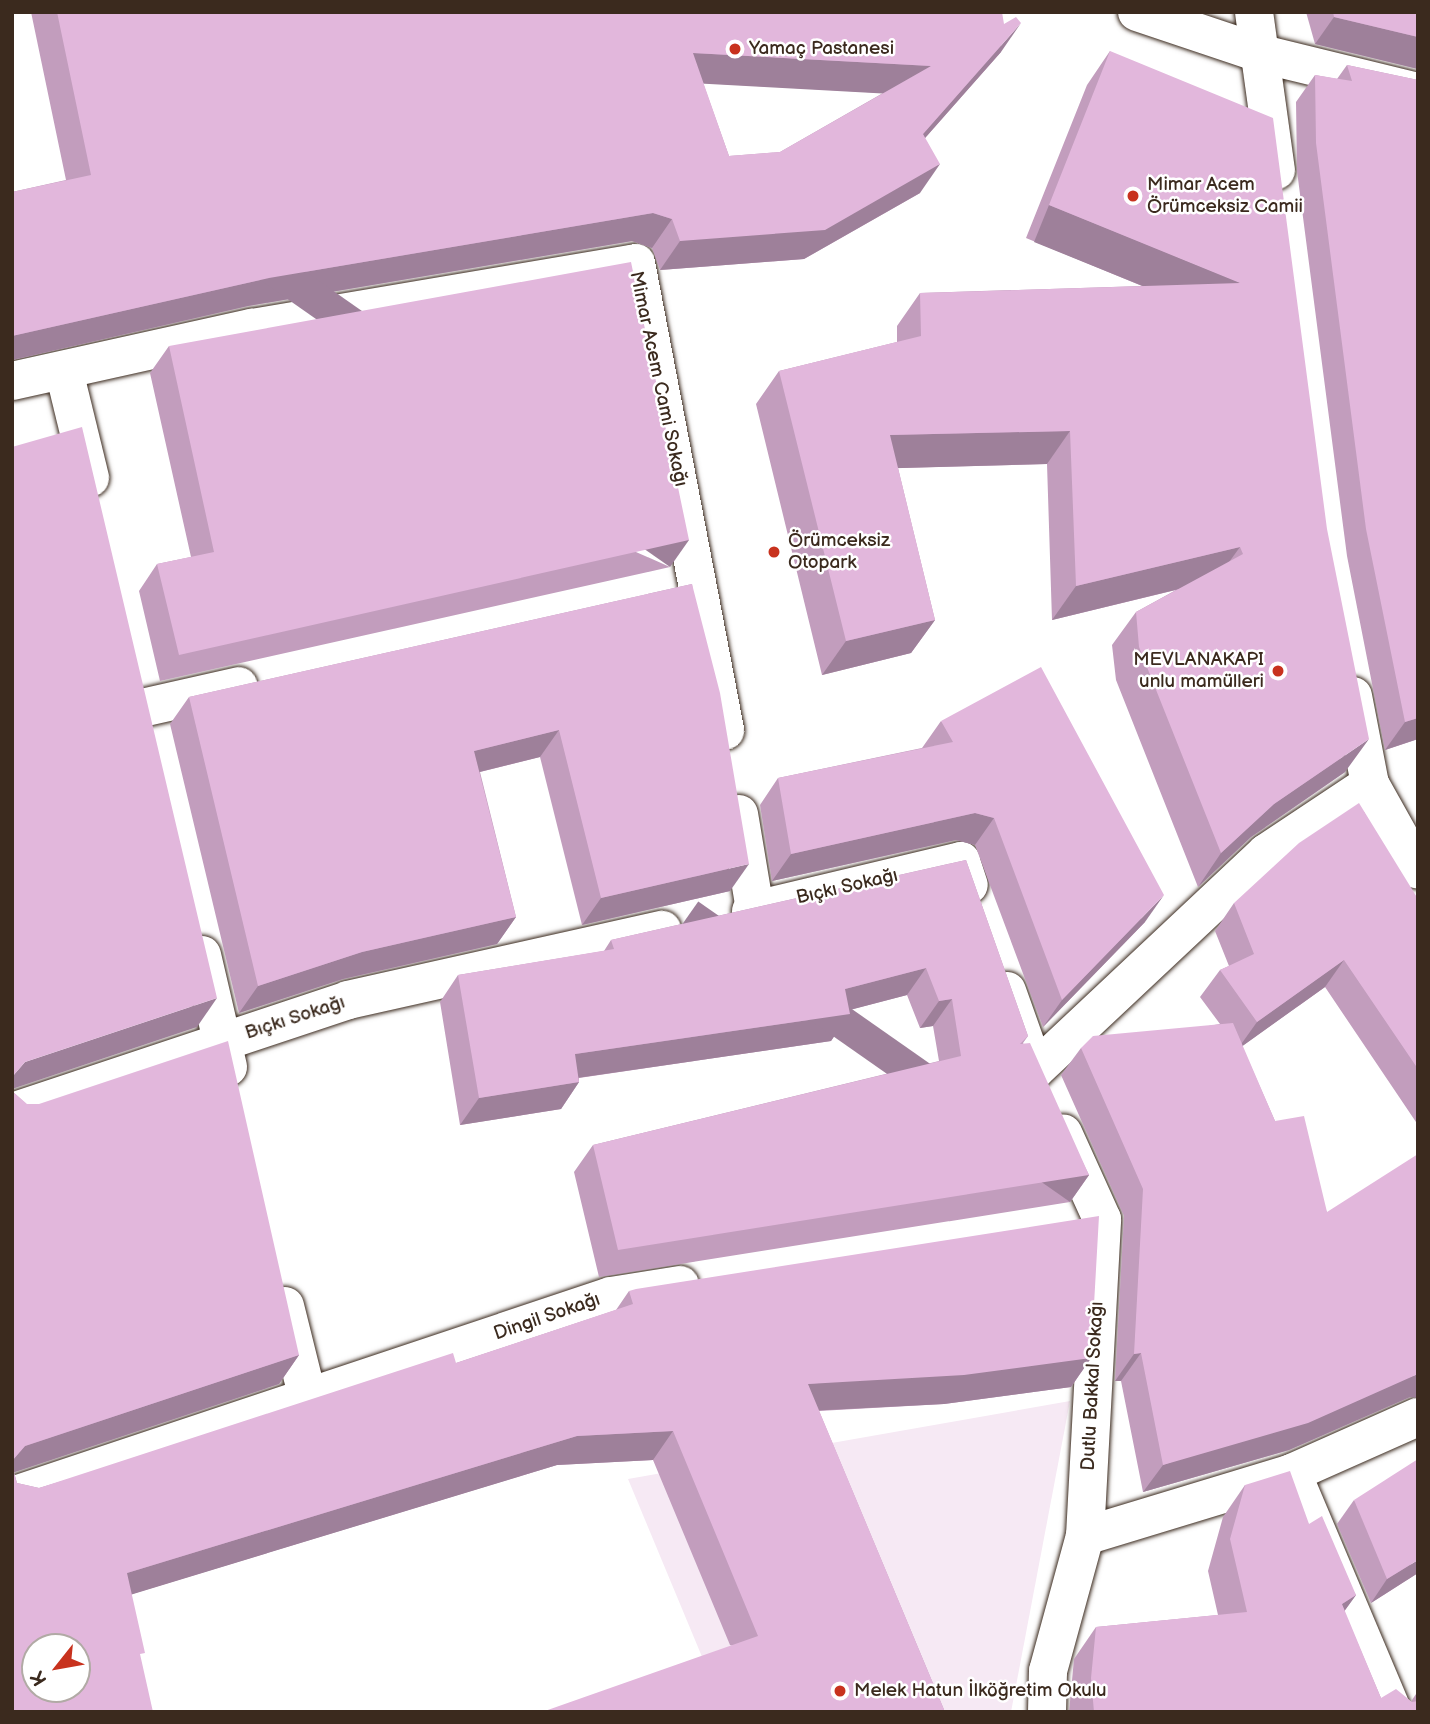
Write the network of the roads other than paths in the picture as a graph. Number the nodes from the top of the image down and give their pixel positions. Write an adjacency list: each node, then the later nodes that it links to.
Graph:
1 (1137, 12): 3 (street)
2 (1254, 12): 3 (street)
3 (1262, 54): 4 (street); 5 (street)
4 (1418, 92)
5 (1280, 205)
6 (64, 371): 7 (street, Mimar Acem Cami Sokağı); 8 (street); 9 (street, Mimar Acem Cami Sokağı)
7 (12, 380)
8 (100, 519)
9 (700, 583): 10 (street); 18 (street, Mimar Acem Cami Sokağı)
10 (660, 592)
11 (1346, 665): 16 (street)
12 (136, 667): 14 (street)
13 (282, 677): 14 (street)
14 (146, 707): 15 (street)
15 (155, 747)
16 (1370, 784): 17 (street); 21 (street)
17 (1418, 870)
18 (755, 910): 20 (street, Bıçkı Sokağı); 21 (street, Bıçkı Sokağı)
19 (194, 921): 20 (street)
20 (222, 1041): 22 (street); 23 (street, Bıçkı Sokağı)
21 (1035, 1070): 24 (street, Dutlu Bakkal Sokağı)
22 (237, 1108)
23 (12, 1112)
24 (1102, 1219): 25 (street); 32 (street, Dutlu Bakkal Sokağı)
25 (1062, 1225)
26 (276, 1267): 28 (street)
27 (721, 1278): 28 (street, Dingil Sokağı)
28 (308, 1399): 31 (street, Dingil Sokağı)
29 (1418, 1417): 30 (street)
30 (1292, 1473): 32 (street); 34 (street)
31 (12, 1496)
32 (1085, 1536): 33 (street, Dutlu Bakkal Sokağı)
33 (1047, 1712)
34 (1393, 1712)

